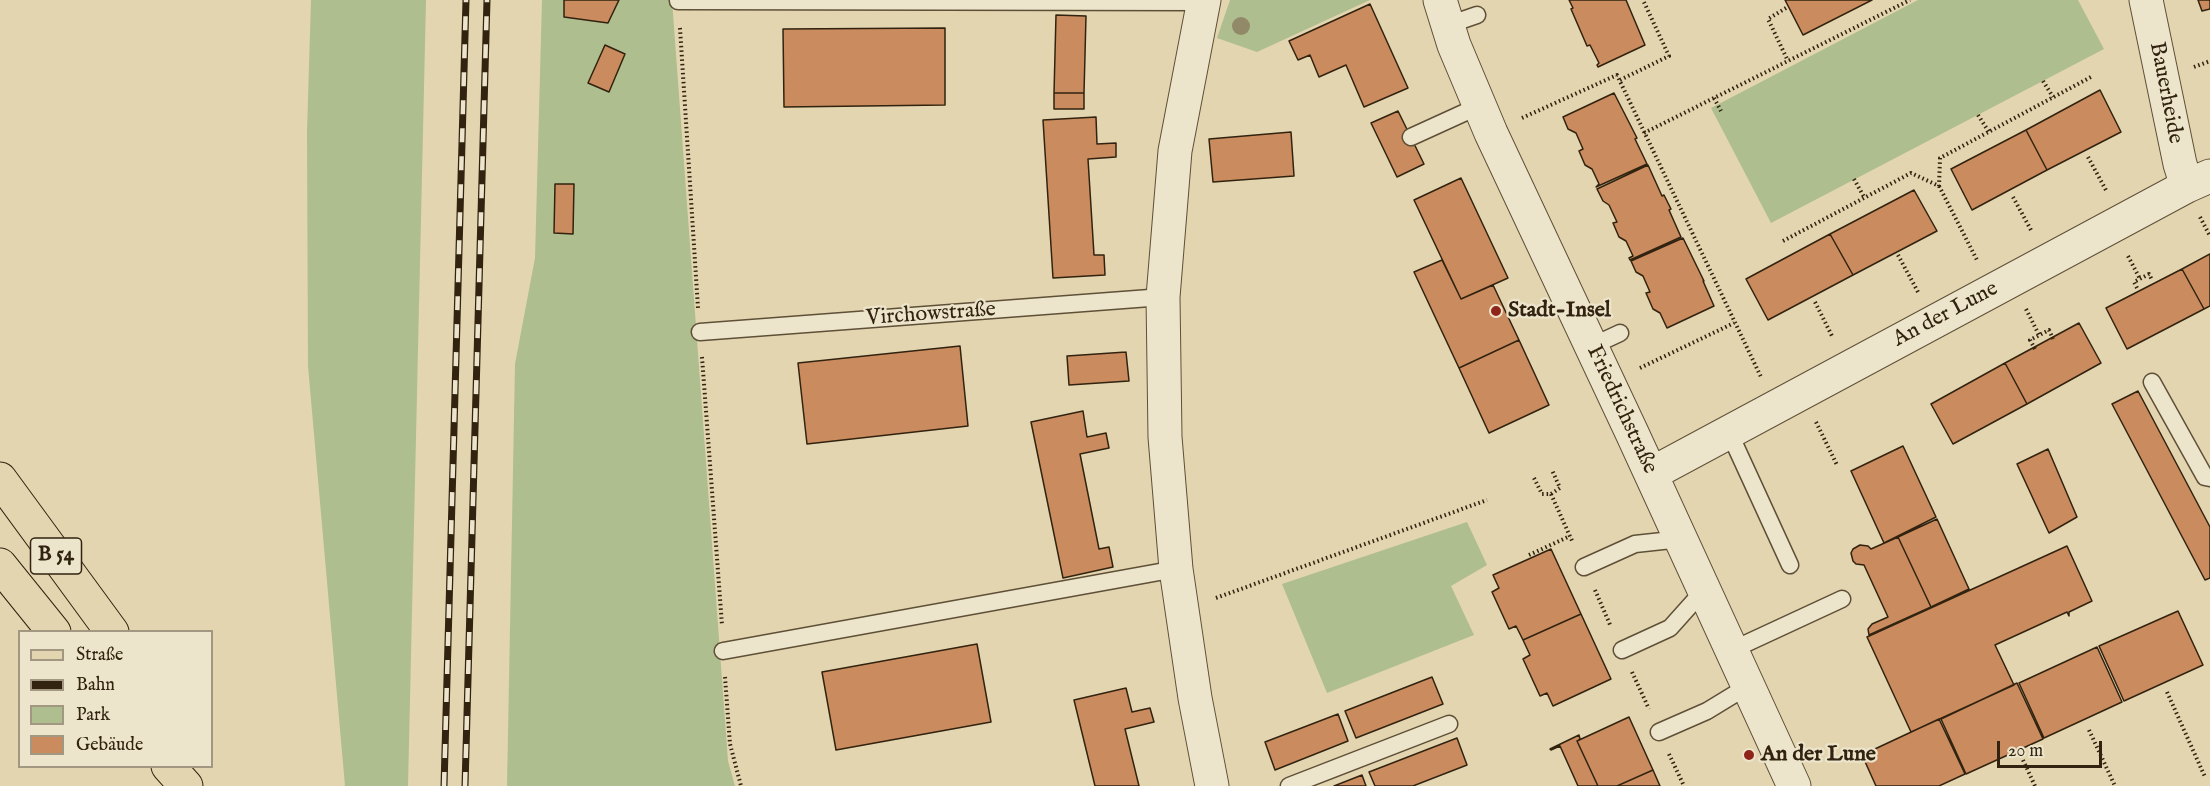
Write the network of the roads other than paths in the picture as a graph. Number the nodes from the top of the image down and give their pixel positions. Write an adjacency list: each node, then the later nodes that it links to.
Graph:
1 (2146, 0): 7 (street, Bauerheide)
2 (678, 1): 3 (lane)
3 (1204, 1): 8 (street)
4 (1455, 13): 5 (street, Friedrichstraße)
5 (1479, 105): 6 (lane); 12 (street, Friedrichstraße)
6 (1411, 137)
7 (2198, 181): 11 (street, An der Lune)
8 (1163, 297): 9 (lane, Virchowstraße); 19 (street)
9 (700, 332)
10 (2152, 382): 13 (lane)
11 (1729, 432): 12 (street, An der Lune); 17 (lane)
12 (1651, 474): 15 (street, Friedrichstraße)
13 (2210, 478)
14 (0, 479): 23 (main road, B 54)
15 (1681, 539): 18 (lane); 20 (street, Friedrichstraße)
16 (0, 565): 22 (main road, B 54)
17 (1790, 565)
18 (1584, 567)
19 (1176, 569): 25 (lane); 34 (street)
20 (1704, 590): 24 (lane); 26 (street, Friedrichstraße)
21 (1842, 599): 26 (lane)
22 (52, 630)
23 (111, 630)
24 (1622, 650)
25 (723, 651)
26 (1732, 651): 27 (street, Friedrichstraße)
27 (1748, 686): 29 (lane); 36 (street, Friedrichstraße)
28 (1449, 724): 35 (lane)
29 (1659, 732)
30 (170, 768): 32 (main road)
31 (190, 768): 33 (main road)
32 (186, 786)
33 (198, 786)
34 (1212, 786)
35 (1289, 786)
36 (1794, 786)

